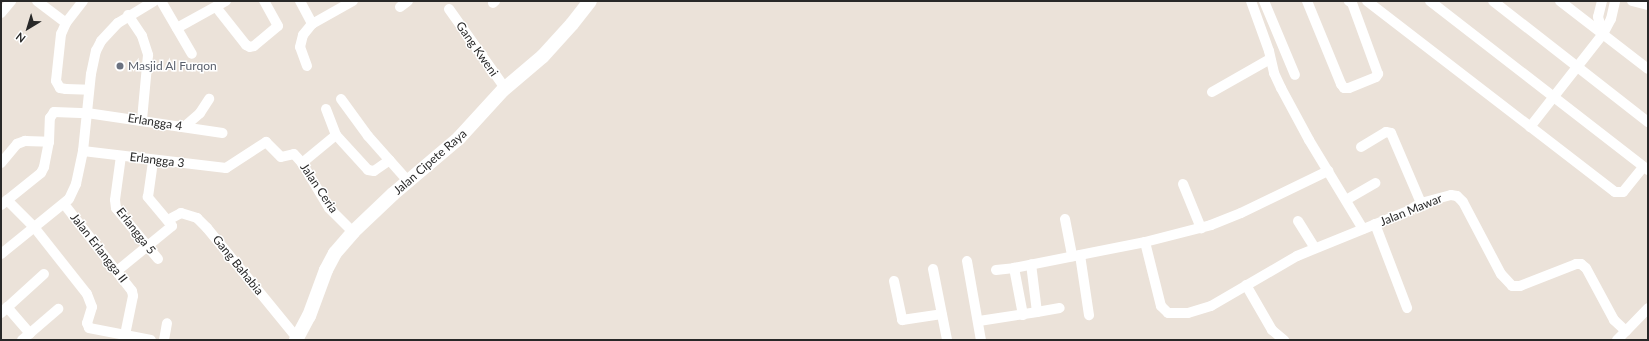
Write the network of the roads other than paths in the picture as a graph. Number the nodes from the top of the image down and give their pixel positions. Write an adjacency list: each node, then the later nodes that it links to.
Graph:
1 (11, 1): 25 (street)
2 (38, 1): 27 (street)
3 (83, 1): 27 (street)
4 (154, 1): 26 (street)
5 (161, 1): 29 (street)
6 (226, 1): 23 (street)
7 (264, 1): 23 (street)
8 (300, 1): 28 (street)
9 (353, 1): 28 (street)
10 (590, 1): 37 (main road, Jalan Cipete Raya)
11 (1251, 1): 32 (street)
12 (1264, 1): 36 (street)
13 (1307, 1): 21 (street)
14 (1367, 1): 48 (street)
15 (1430, 1): 40 (street)
16 (1493, 1): 34 (street)
17 (1560, 1): 30 (street)
18 (1602, 1): 30 (street)
19 (1616, 1): 30 (street)
20 (1632, 1): 22 (street)
21 (1352, 2)
22 (1648, 5)
23 (216, 7): 29 (street)
24 (449, 9): 37 (street, Gang Kweni)
25 (1, 13)
26 (128, 15): 38 (street); 45 (street)
27 (66, 23): 38 (street)
28 (312, 24): 33 (street)
29 (177, 28): 31 (street)
30 (1602, 34): 34 (street); 35 (street)
31 (192, 54)
32 (1270, 59): 39 (street); 61 (street)
33 (308, 66)
34 (1577, 66): 40 (street); 46 (street)
35 (1648, 69)
36 (1295, 75)
37 (505, 88): 62 (main road, Jalan Cipete Raya)
38 (90, 90): 44 (street)
39 (1212, 92)
40 (1554, 97): 48 (street); 60 (street)
41 (208, 99): 47 (street)
42 (341, 99): 56 (street)
43 (326, 109): 50 (street)
44 (87, 113): 45 (street, Erlangga 4); 51 (street, Erlangga 4); 53 (street)
45 (142, 120): 47 (street, Erlangga 4)
46 (1648, 122)
47 (184, 127): 49 (street, Erlangga 4)
48 (1530, 127): 60 (street)
49 (223, 133)
50 (336, 135): 56 (street); 57 (street)
51 (49, 142): 58 (street); 66 (street)
52 (1361, 147): 67 (street)
53 (83, 152): 54 (street, Erlangga 3); 68 (street)
54 (121, 156): 55 (street, Erlangga 3); 78 (street, Erlangga 5)
55 (153, 160): 59 (street, Erlangga 3); 70 (street)
56 (390, 160): 62 (street)
57 (302, 162): 59 (street, Jalan Ceria); 76 (street, Jalan Ceria)
58 (1, 163)
59 (231, 166)
60 (1646, 169)
61 (1328, 171): 65 (street); 74 (street)
62 (408, 181): 76 (main road, Jalan Cipete Raya)
63 (1375, 183): 65 (street)
64 (1183, 184): 74 (street)
65 (1346, 200): 75 (street)
66 (4, 202): 73 (street)
67 (1421, 203): 72 (street, Jalan Mawar); 104 (street, Jalan Mawar)
68 (64, 204): 73 (street); 88 (street, Jalan Erlangga II)
69 (1065, 219): 81 (street)
70 (168, 220): 78 (street); 106 (street, Gang Bahabia)
71 (1298, 221): 79 (street)
72 (1375, 224): 75 (street, Jalan Mawar); 93 (street)
73 (34, 227): 80 (street); 105 (street)
74 (1201, 228): 77 (street)
75 (1363, 229): 79 (street, Jalan Mawar)
76 (354, 232): 106 (main road, Jalan Cipete Raya)
77 (1145, 242): 81 (street); 91 (street, Jalan Mawar)
78 (148, 246): 82 (street, Erlangga 5); 88 (street)
79 (1315, 248): 91 (street, Jalan Mawar)
80 (1, 254)
81 (1076, 256): 84 (street); 100 (street)
82 (158, 259)
83 (967, 260): 101 (street)
84 (1030, 264): 85 (street); 97 (street)
85 (1014, 268): 87 (street); 99 (street)
86 (933, 269): 98 (street)
87 (996, 270)
88 (116, 271): 105 (street, Jalan Erlangga II)
89 (44, 274): 96 (street)
90 (894, 281): 98 (street)
91 (1246, 285): 112 (street)
92 (1060, 308): 97 (street)
93 (1407, 308)
94 (1648, 308): 104 (street, Jalan Mawar)
95 (58, 309): 103 (street)
96 (4, 310): 103 (street)
97 (1037, 312): 99 (street)
98 (942, 314): 110 (street)
99 (1023, 315): 101 (street)
100 (1089, 315)
101 (979, 321): 111 (street)
102 (166, 323): 109 (street)
103 (30, 333): 107 (street)
104 (1623, 336)
105 (125, 337): 108 (street)
106 (297, 339)
107 (22, 340)
108 (151, 340)
109 (164, 340)
110 (947, 340)
111 (982, 340)
112 (1284, 340)

